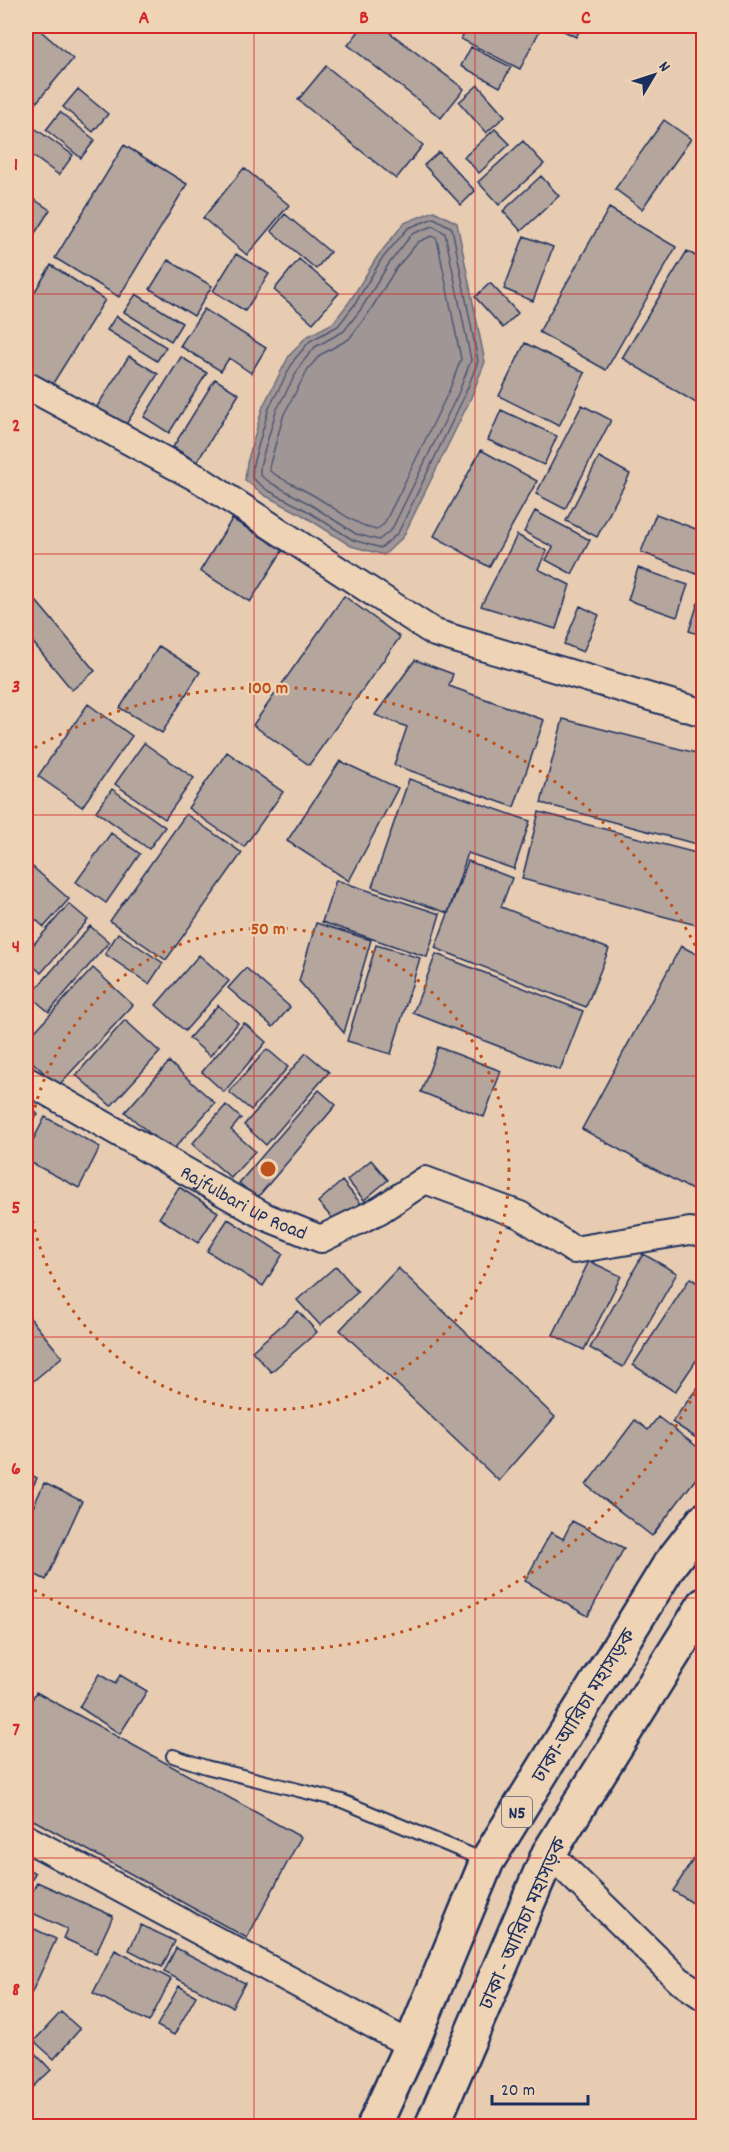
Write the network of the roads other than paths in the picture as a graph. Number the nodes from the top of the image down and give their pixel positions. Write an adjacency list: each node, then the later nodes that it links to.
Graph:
1 (26, 385): 2 (street)
2 (704, 713)
3 (26, 1080): 4 (street, Rajfulbari UP Road)
4 (704, 1233)
5 (704, 1520): 10 (highway, ঢাকা-আরিচা মহাসড়ক / N5)
6 (704, 1605): 9 (highway, ঢাকা - আরিচা মহাসড়ক / N5)
7 (173, 1756): 10 (lane)
8 (26, 1838): 12 (street)
9 (549, 1853): 11 (street); 14 (highway, ঢাকা - আরিচা মহাসড়ক / N5)
10 (487, 1862): 12 (highway, ঢাকা-আরিচা মহাসড়ক / N5)
11 (704, 1997)
12 (411, 2045): 13 (highway, ঢাকা-আরিচা মহাসড়ক / N5)
13 (374, 2127)
14 (432, 2127)

